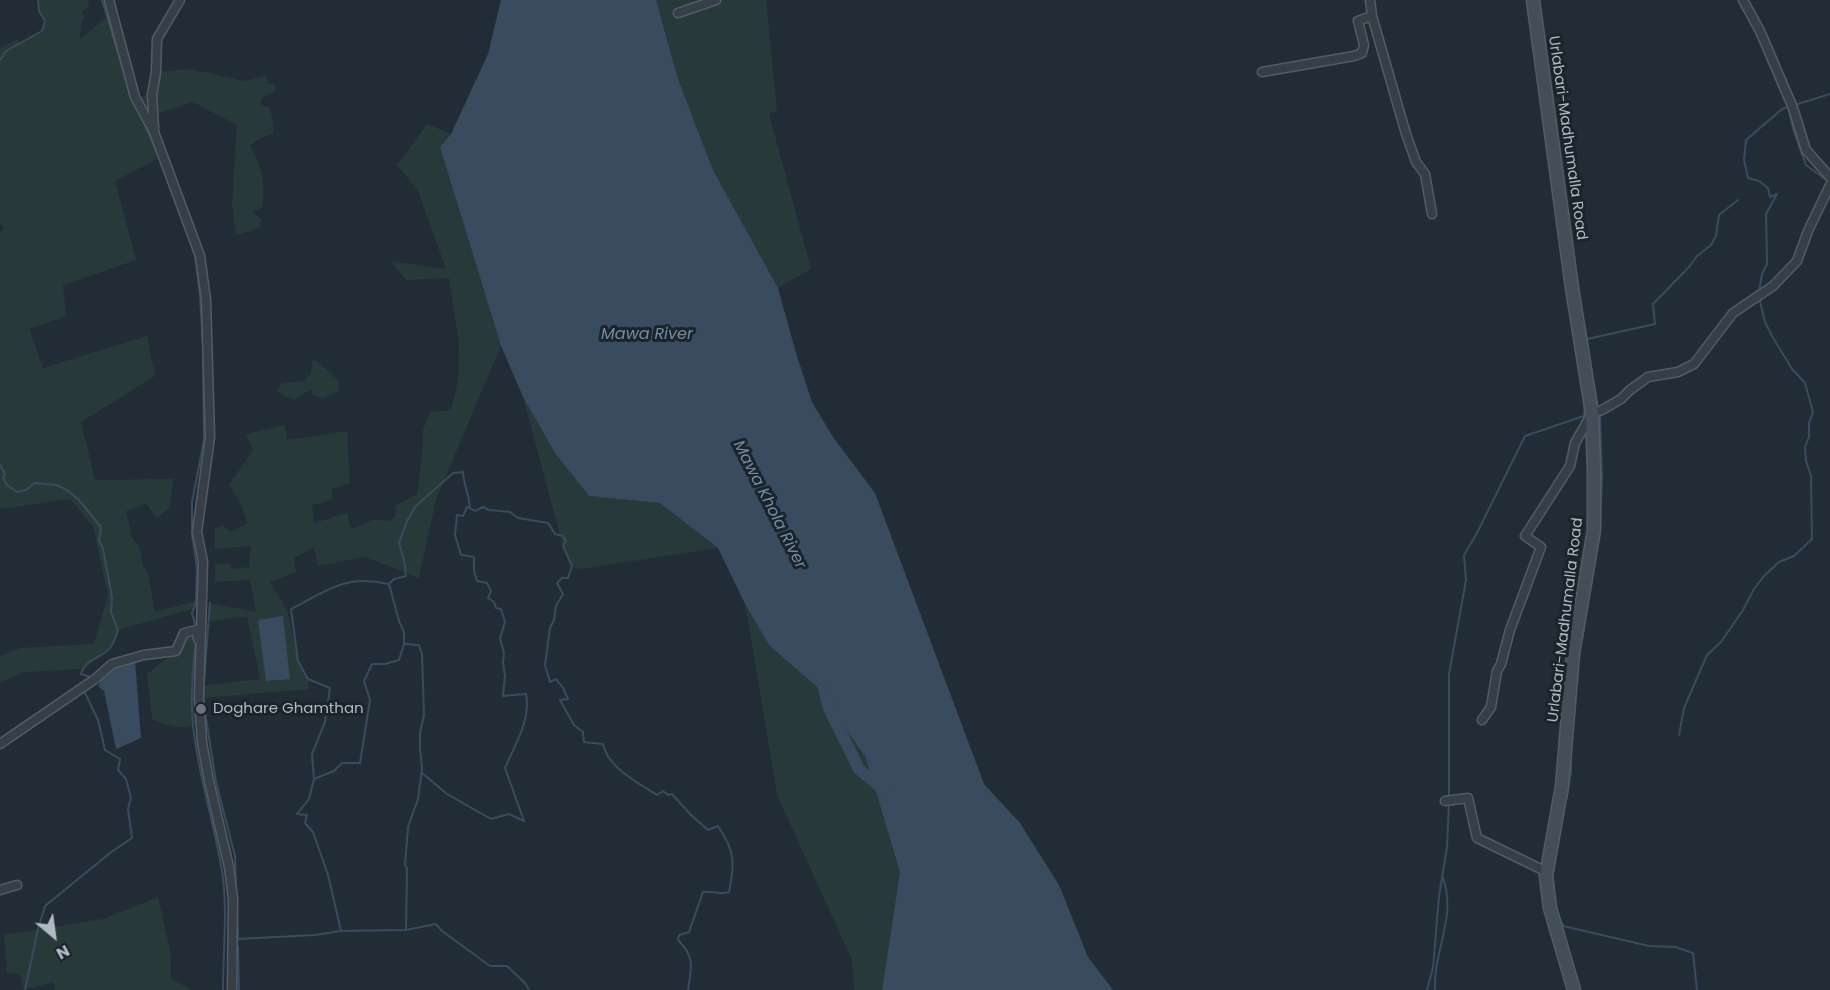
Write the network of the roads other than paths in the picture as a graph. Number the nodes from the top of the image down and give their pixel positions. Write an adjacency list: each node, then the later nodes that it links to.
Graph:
1 (109, 0): 10 (street)
2 (180, 0): 10 (street)
3 (716, 0): 7 (street)
4 (1370, 0): 8 (street)
5 (1533, 0): 14 (main road, Urlabari-Madhumalla Road)
6 (1743, 0): 11 (street)
7 (678, 13)
8 (1372, 16): 9 (street); 13 (street)
9 (1262, 72)
10 (154, 132): 15 (street)
11 (1830, 177)
12 (1830, 185): 14 (street)
13 (1432, 214)
14 (1592, 413): 16 (street); 19 (main road, Urlabari-Madhumalla Road)
15 (200, 651): 17 (street); 22 (street)
16 (1482, 720)
17 (0, 744)
18 (1445, 801): 19 (street)
19 (1547, 872): 23 (main road, Urlabari-Madhumalla Road)
20 (17, 885): 21 (street)
21 (0, 890)
22 (232, 990)
23 (1574, 990)

